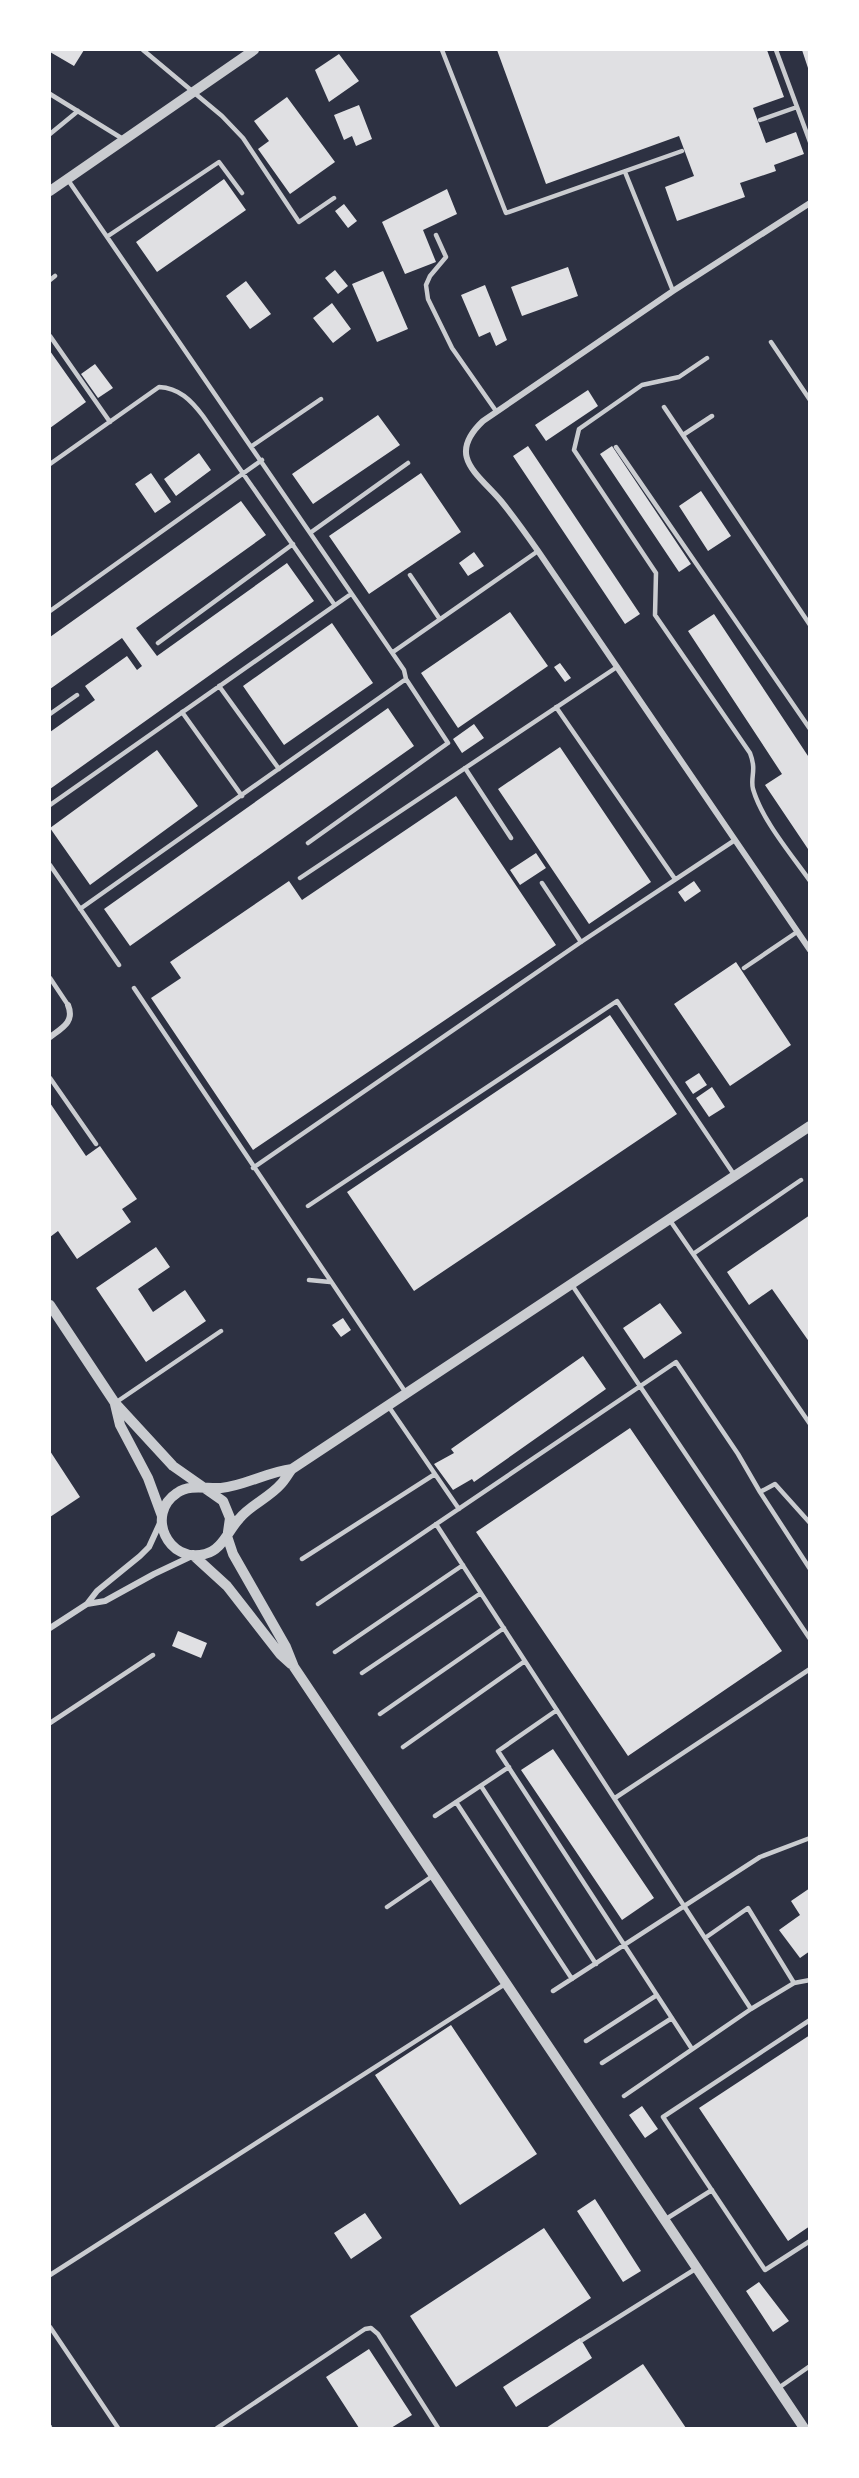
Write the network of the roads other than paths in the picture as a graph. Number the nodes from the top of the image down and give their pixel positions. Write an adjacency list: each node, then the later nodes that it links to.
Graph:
1 (143, 50): 5 (lane)
2 (254, 50): 5 (street)
3 (442, 50): 14 (lane)
4 (776, 50): 7 (lane)
5 (192, 92): 11 (street); 18 (lane)
6 (50, 94): 8 (lane)
7 (797, 107): 9 (lane); 12 (lane)
8 (78, 111): 10 (lane); 11 (lane)
9 (760, 120)
10 (50, 134)
11 (123, 139): 15 (street)
12 (810, 142)
13 (682, 151): 14 (lane)
14 (625, 172): 24 (lane)
15 (67, 179): 16 (street); 21 (lane)
16 (50, 191)
17 (242, 193): 21 (lane)
18 (334, 198)
19 (810, 203): 24 (street)
20 (436, 235): 31 (lane)
21 (108, 236): 35 (lane)
22 (55, 276): 23 (lane)
23 (50, 280)
24 (673, 291): 31 (street)
25 (50, 336): 33 (lane)
26 (771, 342): 29 (lane)
27 (707, 358): 70 (lane)
28 (321, 399): 35 (lane)
29 (810, 400)
30 (664, 407): 34 (lane)
31 (496, 411): 43 (street)
32 (712, 416): 34 (lane)
33 (110, 422): 39 (lane); 40 (lane)
34 (683, 435): 49 (lane)
35 (252, 446): 37 (lane)
36 (616, 447): 59 (lane)
37 (262, 460): 40 (lane); 41 (lane)
38 (408, 463): 41 (lane)
39 (50, 464)
40 (244, 472): 42 (lane); 47 (lane)
41 (310, 533): 45 (lane)
42 (293, 544): 46 (lane); 50 (lane)
43 (538, 550): 48 (lane); 52 (street)
44 (410, 575): 48 (lane)
45 (351, 594): 46 (lane); 51 (lane)
46 (334, 604): 54 (lane)
47 (50, 611)
48 (439, 618): 51 (lane)
49 (810, 625)
50 (158, 643)
51 (393, 652): 53 (lane)
52 (617, 667): 56 (lane); 65 (street)
53 (406, 680): 61 (lane); 66 (lane)
54 (219, 686): 57 (lane); 61 (lane)
55 (77, 695): 58 (lane)
56 (556, 708): 60 (lane); 69 (lane)
57 (182, 712): 62 (lane); 63 (lane)
58 (50, 714)
59 (810, 729)
60 (465, 768): 64 (lane); 68 (lane)
61 (279, 769): 62 (lane)
62 (242, 796): 72 (lane)
63 (50, 805)
64 (511, 838)
65 (735, 840): 69 (lane); 73 (street)
66 (308, 843)
67 (50, 866): 72 (lane)
68 (300, 878)
69 (675, 879): 74 (lane)
70 (810, 881)
71 (542, 883): 74 (lane)
72 (80, 909): 76 (lane)
73 (797, 932): 75 (street); 77 (lane)
74 (580, 942): 85 (lane)
75 (810, 950)
76 (119, 965)
77 (744, 968)
78 (50, 978): 80 (lane)
79 (134, 988): 85 (lane)
80 (68, 1005): 81 (street)
81 (50, 1037)
82 (50, 1078): 84 (lane)
83 (810, 1126): 86 (street)
84 (96, 1144)
85 (253, 1168): 92 (lane)
86 (735, 1176): 88 (lane); 89 (street)
87 (801, 1180): 90 (lane)
88 (309, 1206)
89 (669, 1219): 90 (lane); 93 (street)
90 (693, 1254): 100 (lane)
91 (309, 1280): 92 (lane)
92 (331, 1282): 97 (lane)
93 (571, 1284): 96 (lane); 97 (street)
94 (50, 1305): 98 (street)
95 (221, 1331): 98 (lane)
96 (639, 1386): 104 (lane); 105 (lane); 119 (lane)
97 (406, 1394): 99 (street)
98 (115, 1403): 103 (street); 106 (street)
99 (388, 1405): 101 (street); 102 (lane)
100 (810, 1424)
101 (292, 1469): 103 (street); 109 (street)
102 (435, 1474): 105 (lane); 111 (lane)
103 (203, 1488): 106 (street); 109 (street)
104 (760, 1492): 107 (lane); 113 (lane)
105 (459, 1509): 108 (lane)
106 (162, 1516): 110 (street); 115 (street)
107 (810, 1523)
108 (436, 1524): 112 (lane); 116 (lane)
109 (226, 1536): 110 (street); 123 (street)
110 (193, 1556): 115 (street); 123 (street)
111 (302, 1559)
112 (463, 1565): 114 (lane); 120 (lane)
113 (810, 1569)
114 (481, 1593): 117 (lane); 125 (lane)
115 (87, 1604): 118 (street)
116 (318, 1604)
117 (504, 1628): 122 (lane); 128 (lane)
118 (50, 1629)
119 (810, 1639)
120 (335, 1652)
121 (153, 1655): 129 (lane)
122 (525, 1661): 127 (lane); 130 (lane)
123 (294, 1667): 137 (street)
124 (808, 1670): 126 (lane); 133 (lane)
125 (362, 1673)
126 (810, 1677)
127 (557, 1710): 131 (lane); 133 (lane)
128 (381, 1714)
129 (50, 1723)
130 (403, 1747)
131 (508, 1767): 132 (lane); 141 (lane)
132 (481, 1786): 134 (lane); 142 (lane)
133 (615, 1798): 138 (lane)
134 (456, 1802): 135 (lane); 143 (lane)
135 (435, 1816)
136 (810, 1838): 138 (lane)
137 (434, 1875): 139 (lane); 145 (street)
138 (684, 1906): 140 (lane); 141 (lane)
139 (387, 1907)
140 (705, 1938): 146 (lane); 149 (lane)
141 (625, 1946): 142 (lane); 148 (lane)
142 (596, 1964): 143 (lane)
143 (572, 1979): 147 (lane)
144 (810, 1980): 146 (lane)
145 (506, 1983): 157 (street); 160 (lane)
146 (794, 1983): 149 (lane)
147 (553, 1991)
148 (657, 1995): 150 (lane); 152 (lane)
149 (751, 2009): 153 (lane)
150 (672, 2018): 153 (lane); 154 (lane)
151 (810, 2020): 156 (lane)
152 (586, 2041)
153 (692, 2049): 155 (lane)
154 (602, 2063)
155 (624, 2096)
156 (712, 2190): 157 (lane); 158 (lane)
157 (665, 2220): 159 (street)
158 (810, 2241)
159 (697, 2268): 162 (lane); 164 (street)
160 (50, 2275)
161 (50, 2327): 165 (lane)
162 (582, 2340)
163 (810, 2366): 164 (lane)
164 (777, 2389): 168 (street)
165 (118, 2428)
166 (217, 2428): 167 (lane)
167 (438, 2428)
168 (804, 2428)

